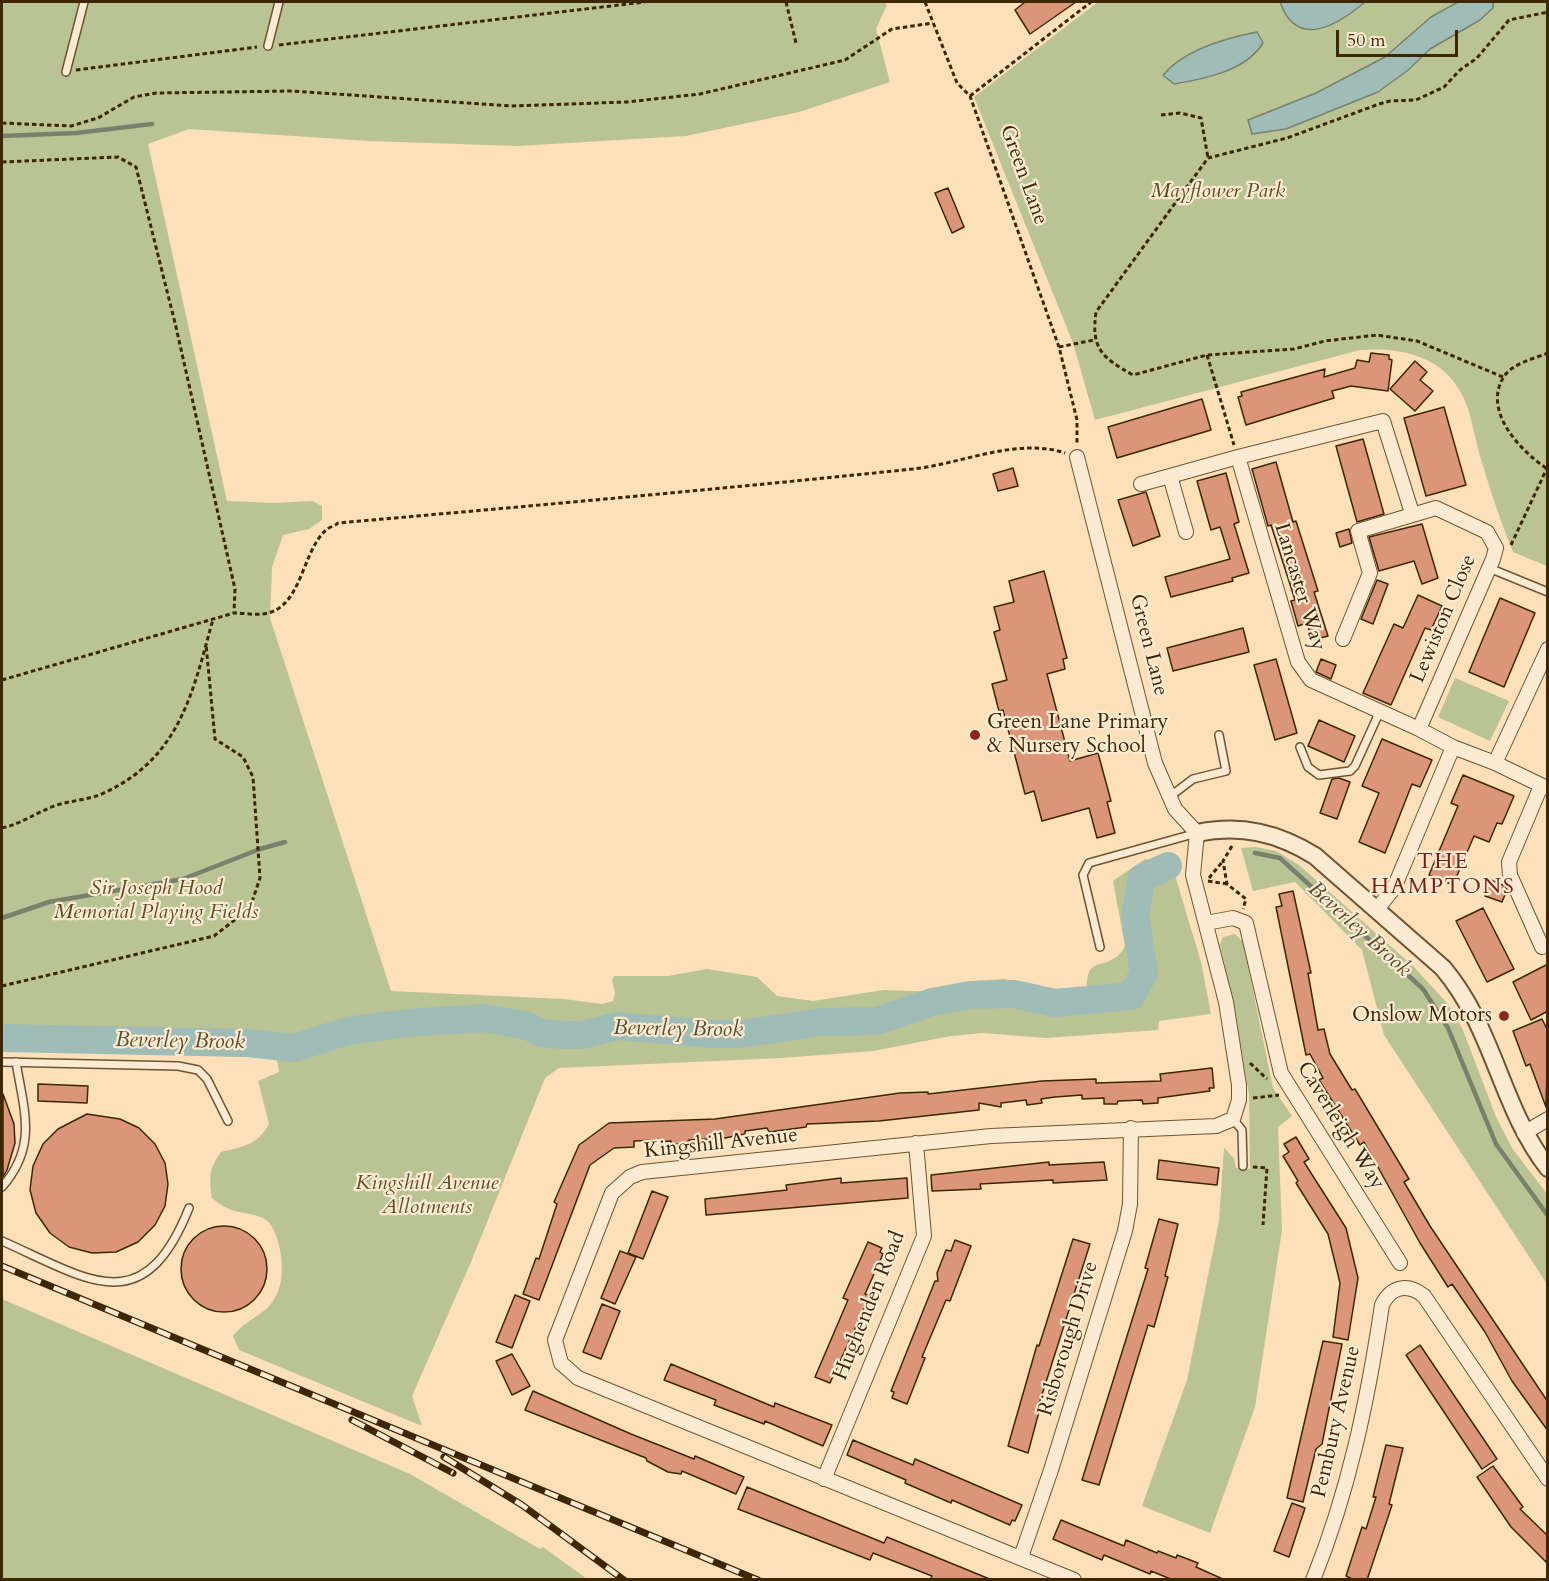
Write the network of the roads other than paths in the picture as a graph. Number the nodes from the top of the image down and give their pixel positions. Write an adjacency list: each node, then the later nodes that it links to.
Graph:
1 (84, 2): 4 (lane)
2 (279, 2): 3 (lane)
3 (268, 46)
4 (66, 72)
5 (1077, 457): 22 (street, Green Lane)
6 (1238, 457): 7 (street); 9 (street); 15 (street, Lancaster Way)
7 (1170, 476): 8 (street); 10 (street)
8 (1141, 484)
9 (1412, 513): 11 (street, Lewiston Close); 13 (street, Lewiston Close)
10 (1186, 532)
11 (1489, 568): 12 (lane); 16 (street, Lewiston Close)
12 (1548, 592)
13 (1343, 639)
14 (1548, 649): 20 (street)
15 (1380, 711): 16 (street, Lancaster Way); 18 (lane)
16 (1419, 729): 19 (street)
17 (1219, 735): 22 (lane)
18 (1300, 747)
19 (1453, 747): 20 (street); 24 (street)
20 (1495, 762): 21 (street)
21 (1544, 787): 27 (street)
22 (1168, 798): 23 (street, Green Lane)
23 (1197, 833): 24 (street); 25 (street); 26 (lane)
24 (1377, 909): 34 (street)
25 (1206, 923): 30 (street); 41 (street, Caverleigh Way)
26 (1100, 947)
27 (1542, 947)
28 (2, 1062): 29 (lane)
29 (16, 1062): 32 (lane); 38 (lane)
30 (1233, 1119): 33 (street, Kingshill Avenue); 36 (lane)
31 (1548, 1119): 34 (street)
32 (228, 1121)
33 (1131, 1128): 35 (street, Kingshill Avenue); 44 (street, Risborough Drive)
34 (1524, 1133): 37 (street)
35 (916, 1143): 42 (street, Hughenden Road); 42 (street, Kingshill Avenue)
36 (1243, 1166)
37 (1548, 1168)
38 (2, 1187)
39 (189, 1208): 40 (lane)
40 (2, 1241)
41 (1400, 1263)
42 (824, 1479): 44 (street, Kingshill Avenue)
43 (1548, 1479): 46 (street, Pembury Avenue)
44 (1021, 1557): 45 (street, Kingshill Avenue)
45 (1074, 1580)
46 (1313, 1580)

